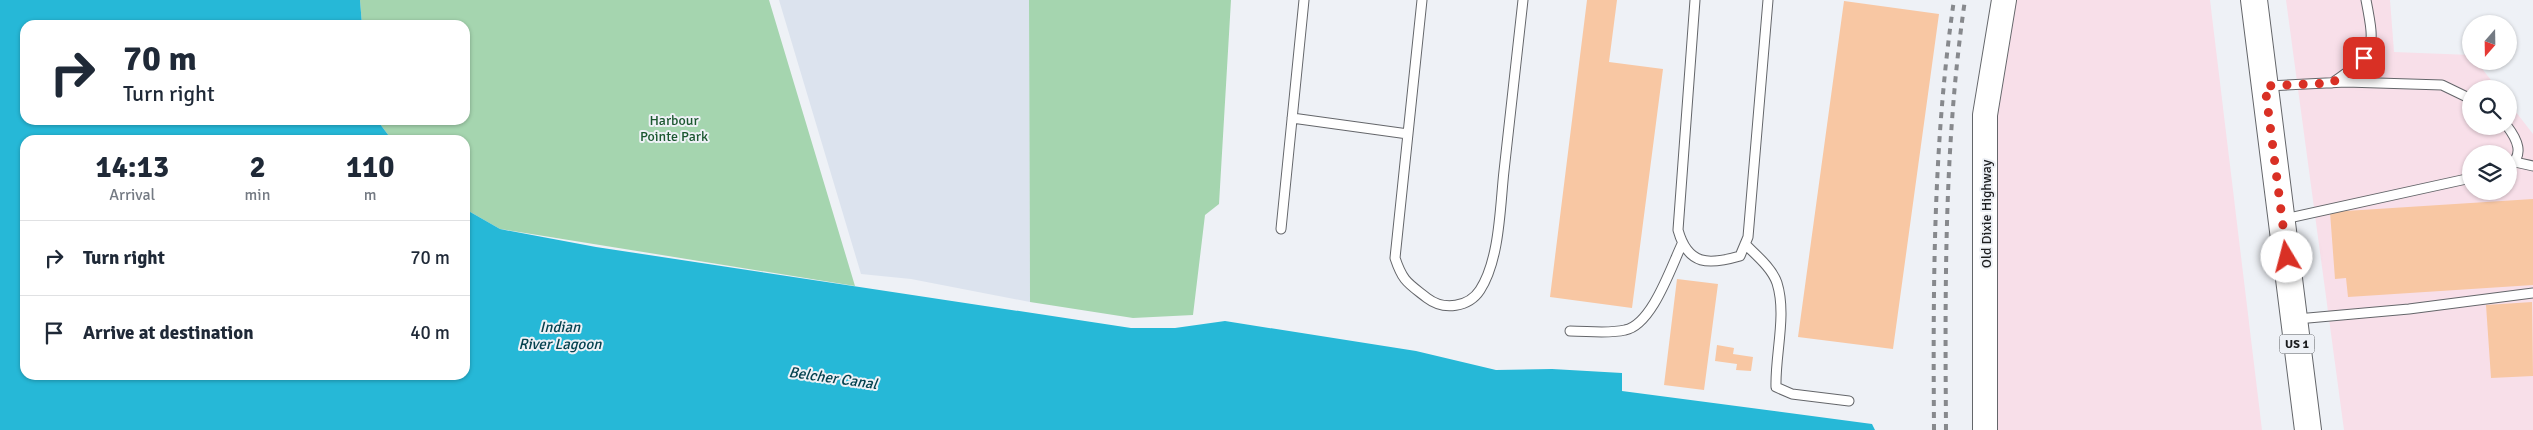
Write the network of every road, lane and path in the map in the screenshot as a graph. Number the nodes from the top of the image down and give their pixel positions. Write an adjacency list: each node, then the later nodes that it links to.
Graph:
1 (1304, 0): 12 (lane)
2 (1422, 0): 13 (lane)
3 (1523, 0): 13 (lane)
4 (1695, 0): 21 (lane)
5 (1768, 0): 22 (lane)
6 (2004, 0): 27 (street, Old Dixie Highway)
7 (2254, 0): 10 (main road, US 1)
8 (2366, 0): 9 (lane)
9 (2332, 83): 10 (lane); 11 (lane)
10 (2265, 86): 19 (main road, US 1)
11 (2462, 95)
12 (1292, 118): 13 (lane); 20 (lane)
13 (1408, 134)
14 (2514, 135): 15 (lane)
15 (2517, 153)
16 (2517, 164): 17 (lane)
17 (2533, 166)
18 (2462, 180): 19 (lane)
19 (2282, 220): 24 (main road, US 1)
20 (1281, 229)
21 (1682, 244): 22 (lane); 25 (lane)
22 (1745, 244): 26 (lane)
23 (2533, 293): 24 (lane)
24 (2294, 319): 28 (main road, US 1)
25 (1570, 331)
26 (1849, 401)
27 (1986, 430)
28 (2308, 430)

